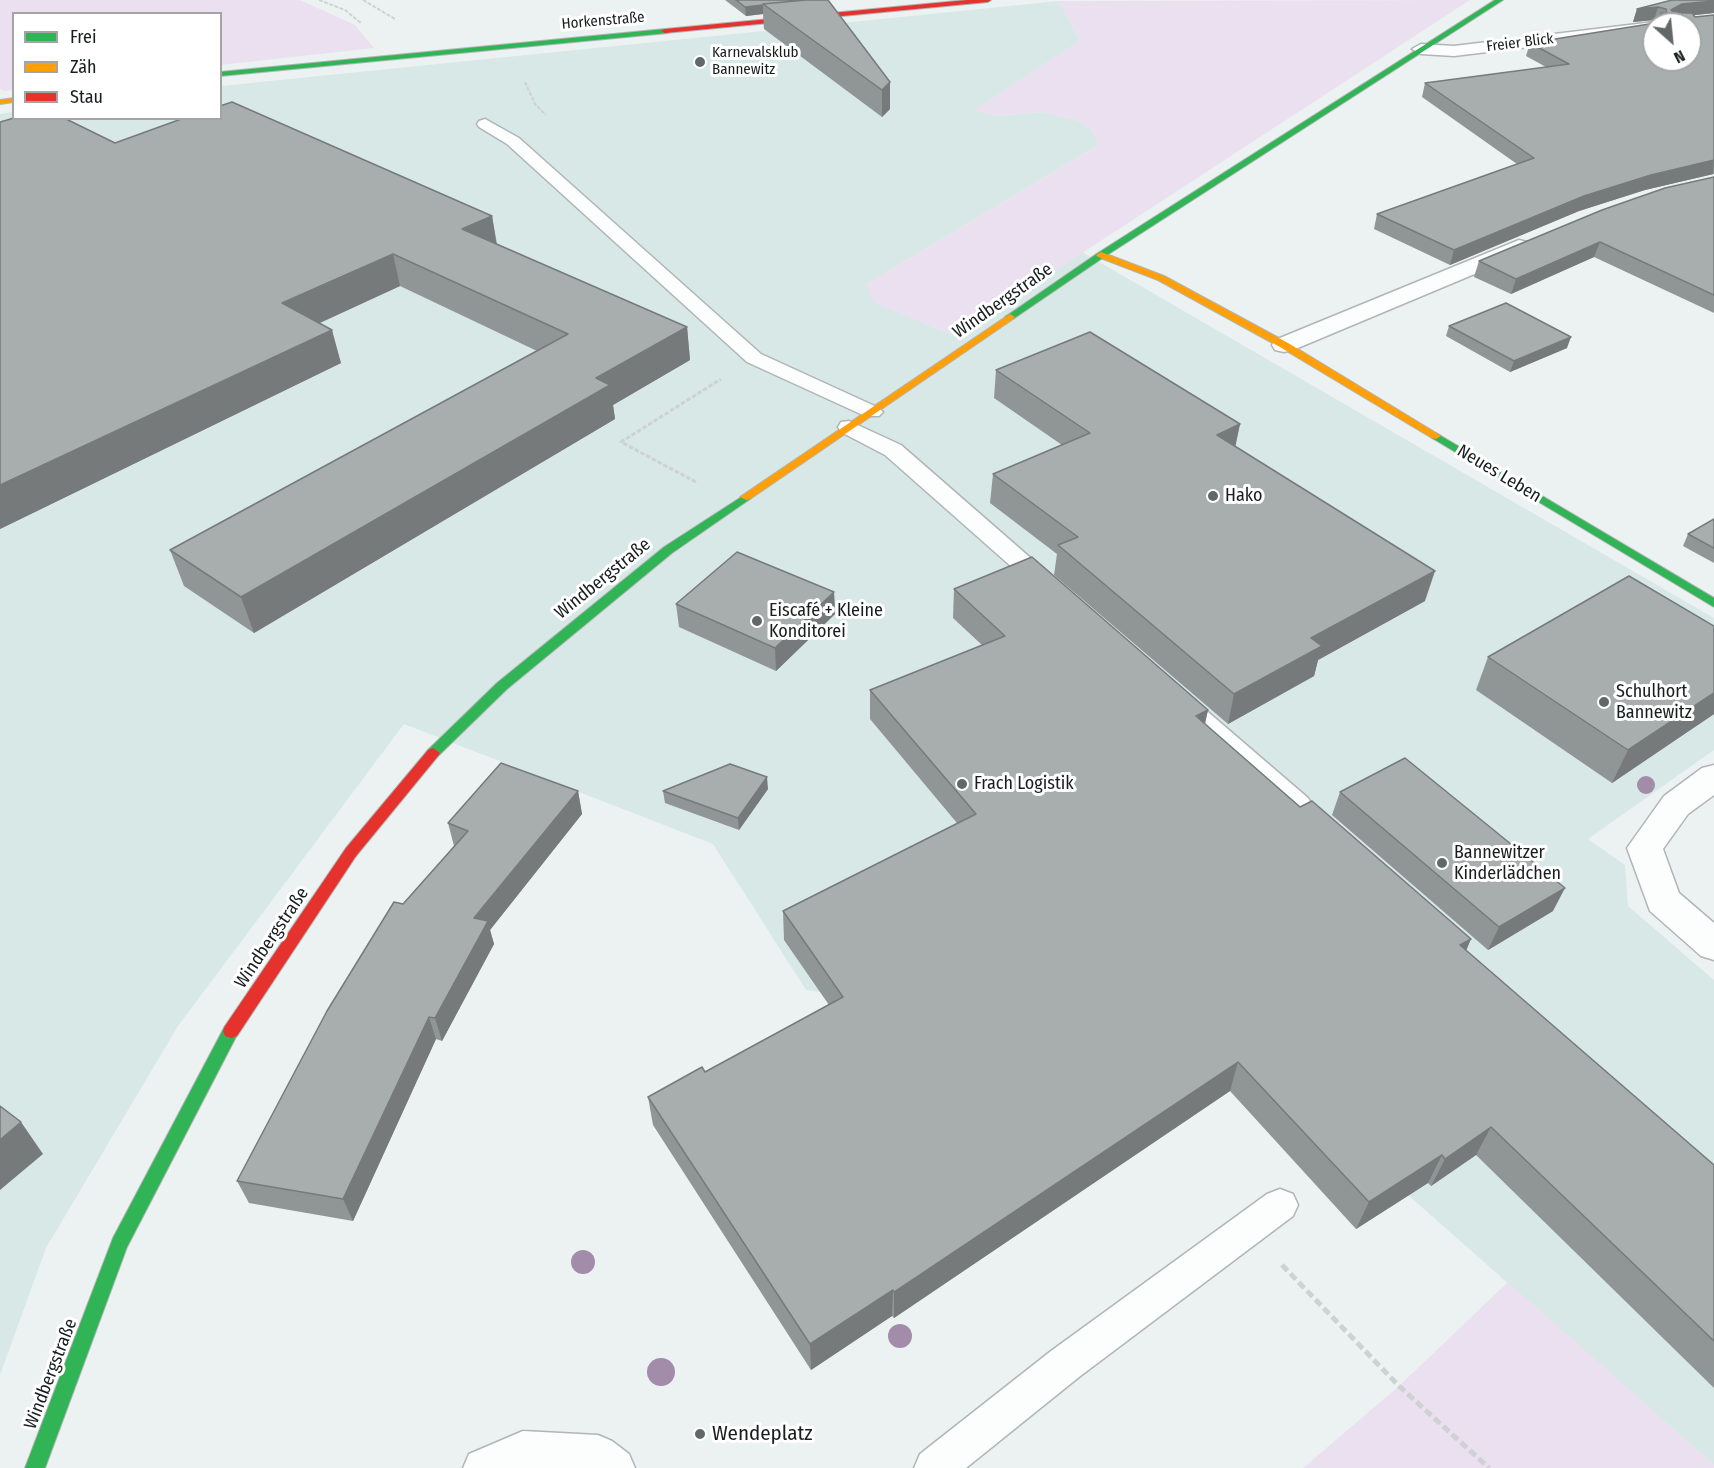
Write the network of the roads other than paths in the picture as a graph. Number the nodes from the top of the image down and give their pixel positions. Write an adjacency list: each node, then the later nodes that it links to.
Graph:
1 (988, 0): 5 (street, Horkenstraße)
2 (1500, 0): 4 (street, Windbergstraße)
3 (1642, 28): 4 (street, Freier Blick)
4 (1421, 49): 8 (street, Windbergstraße)
5 (222, 74)
6 (485, 124): 10 (lane)
7 (1534, 240): 9 (street)
8 (1101, 255): 9 (street, Neues Leben); 10 (street, Windbergstraße)
9 (1284, 345): 13 (street, Neues Leben)
10 (872, 412): 11 (street, Windbergstraße)
11 (849, 427): 12 (lane); 19 (street, Windbergstraße)
12 (1063, 599)
13 (1714, 603)
14 (1162, 686): 16 (lane)
15 (1714, 777): 17 (street)
16 (1315, 820)
17 (1714, 945)
18 (1280, 1205): 22 (lane)
19 (34, 1468)
20 (483, 1468): 21 (lane)
21 (615, 1468)
22 (934, 1468)

